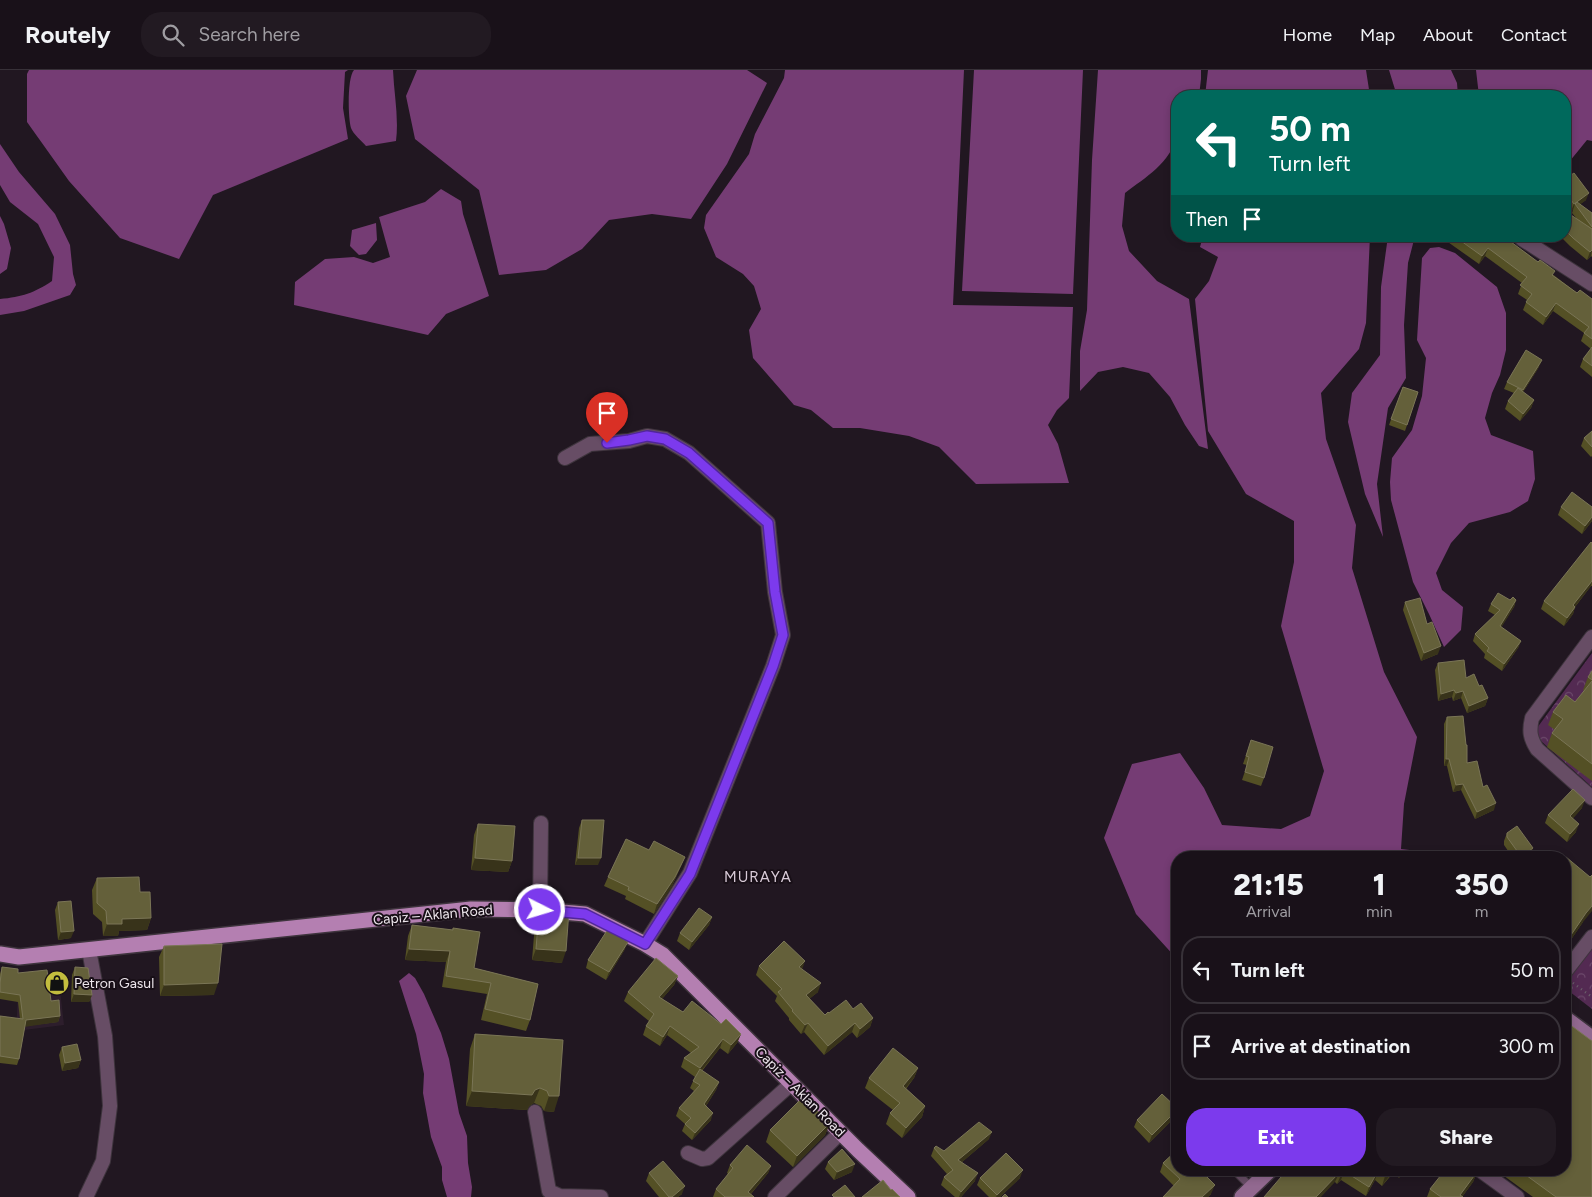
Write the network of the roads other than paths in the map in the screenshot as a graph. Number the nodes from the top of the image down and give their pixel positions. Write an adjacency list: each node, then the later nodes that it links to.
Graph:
1 (1527, 242): 2 (street)
2 (1592, 284)
3 (565, 458): 9 (street)
4 (1592, 637): 5 (street)
5 (1592, 798)
6 (541, 823): 7 (street)
7 (540, 910): 9 (main road, Capiz – Aklan Road); 10 (main road, Capiz – Aklan Road)
8 (1592, 937): 12 (street)
9 (645, 944): 15 (main road, Capiz – Aklan Road)
10 (89, 950): 11 (main road, Capiz – Aklan Road); 23 (street)
11 (0, 954)
12 (1571, 972)
13 (1571, 1022): 14 (main road)
14 (1592, 1038)
15 (791, 1084): 17 (main road, Capiz – Aklan Road); 18 (street)
16 (535, 1112): 24 (street)
17 (840, 1133): 25 (street); 26 (main road, Capiz – Aklan Road)
18 (688, 1153)
19 (1237, 1176): 22 (lane)
20 (1264, 1176): 22 (main road)
21 (1488, 1176): 27 (street)
22 (1247, 1193)
23 (86, 1197)
24 (601, 1197)
25 (775, 1197)
26 (908, 1197)
27 (1517, 1197)

